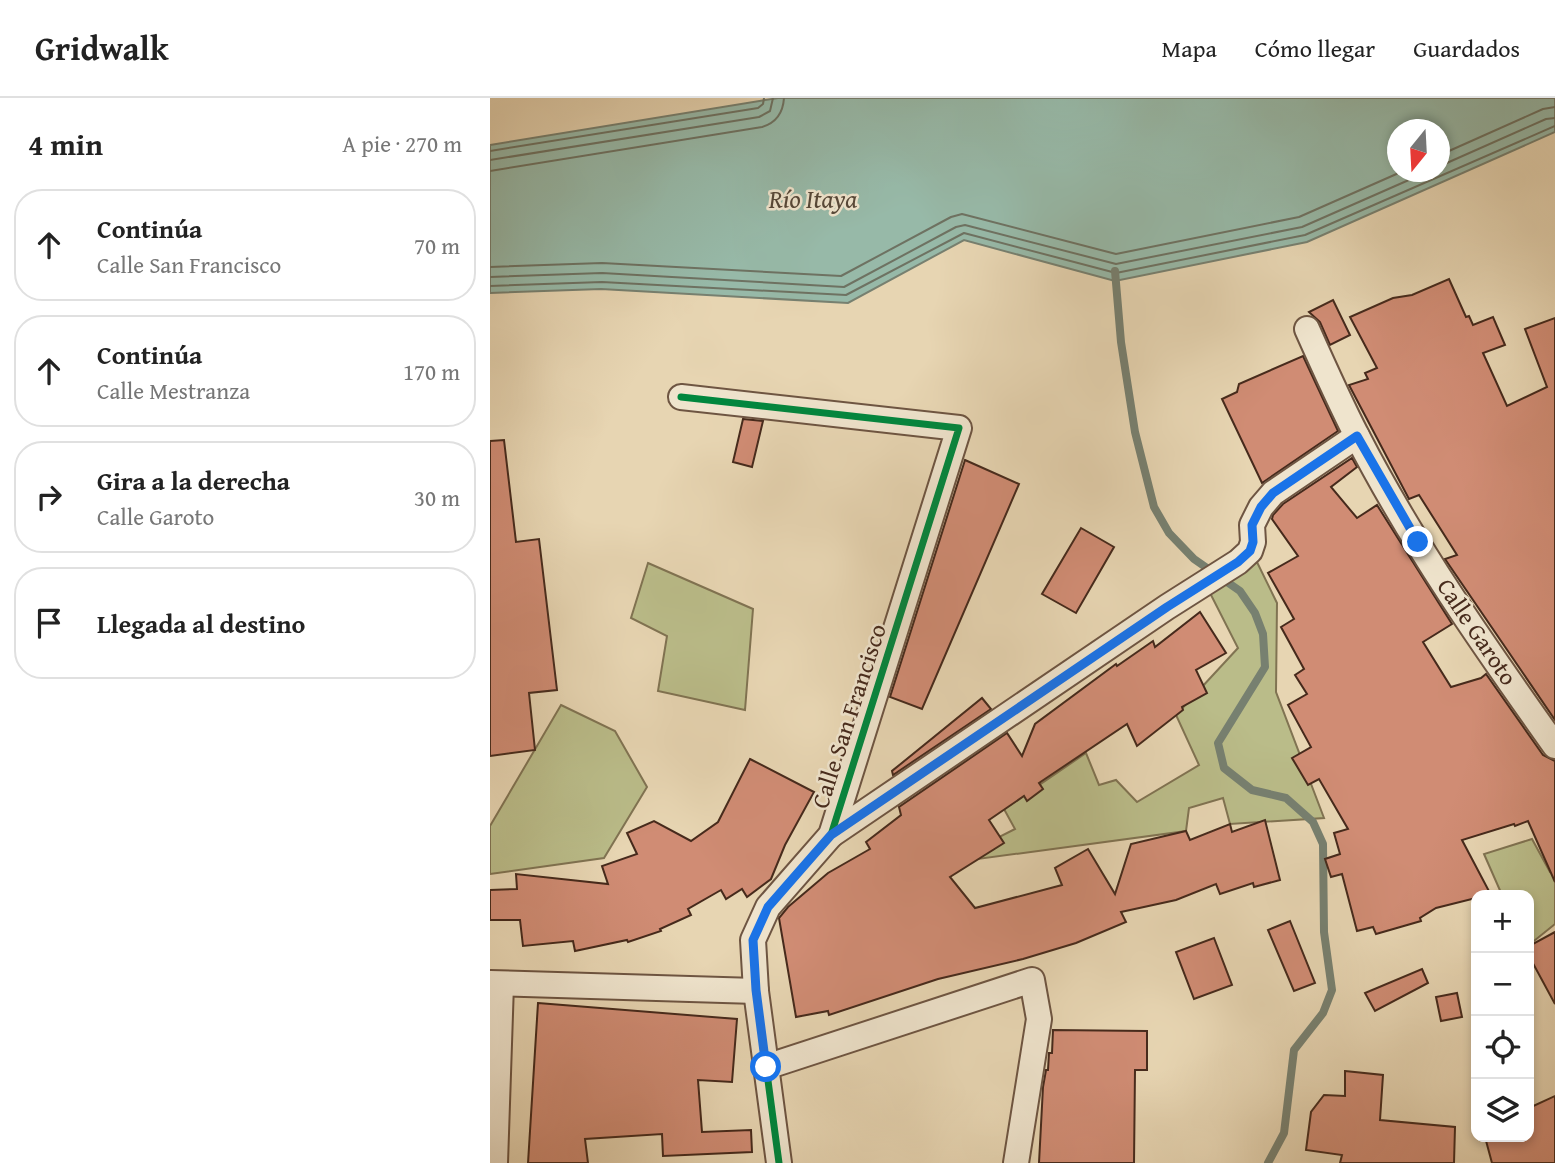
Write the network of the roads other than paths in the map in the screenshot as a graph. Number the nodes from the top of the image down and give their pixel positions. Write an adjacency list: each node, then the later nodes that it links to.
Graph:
1 (1307, 329): 3 (street, Calle Garoto)
2 (681, 397): 5 (street, Calle San Francisco)
3 (1357, 436): 4 (street, Calle Garoto); 5 (street)
4 (1555, 746)
5 (831, 835): 7 (street, Calle San Francisco)
6 (496, 983): 7 (street); 9 (street)
7 (756, 990): 8 (street, Calle San Francisco)
8 (766, 1067): 10 (street, Calle San Francisco); 11 (street)
9 (495, 1163)
10 (779, 1163)
11 (1016, 1163)

